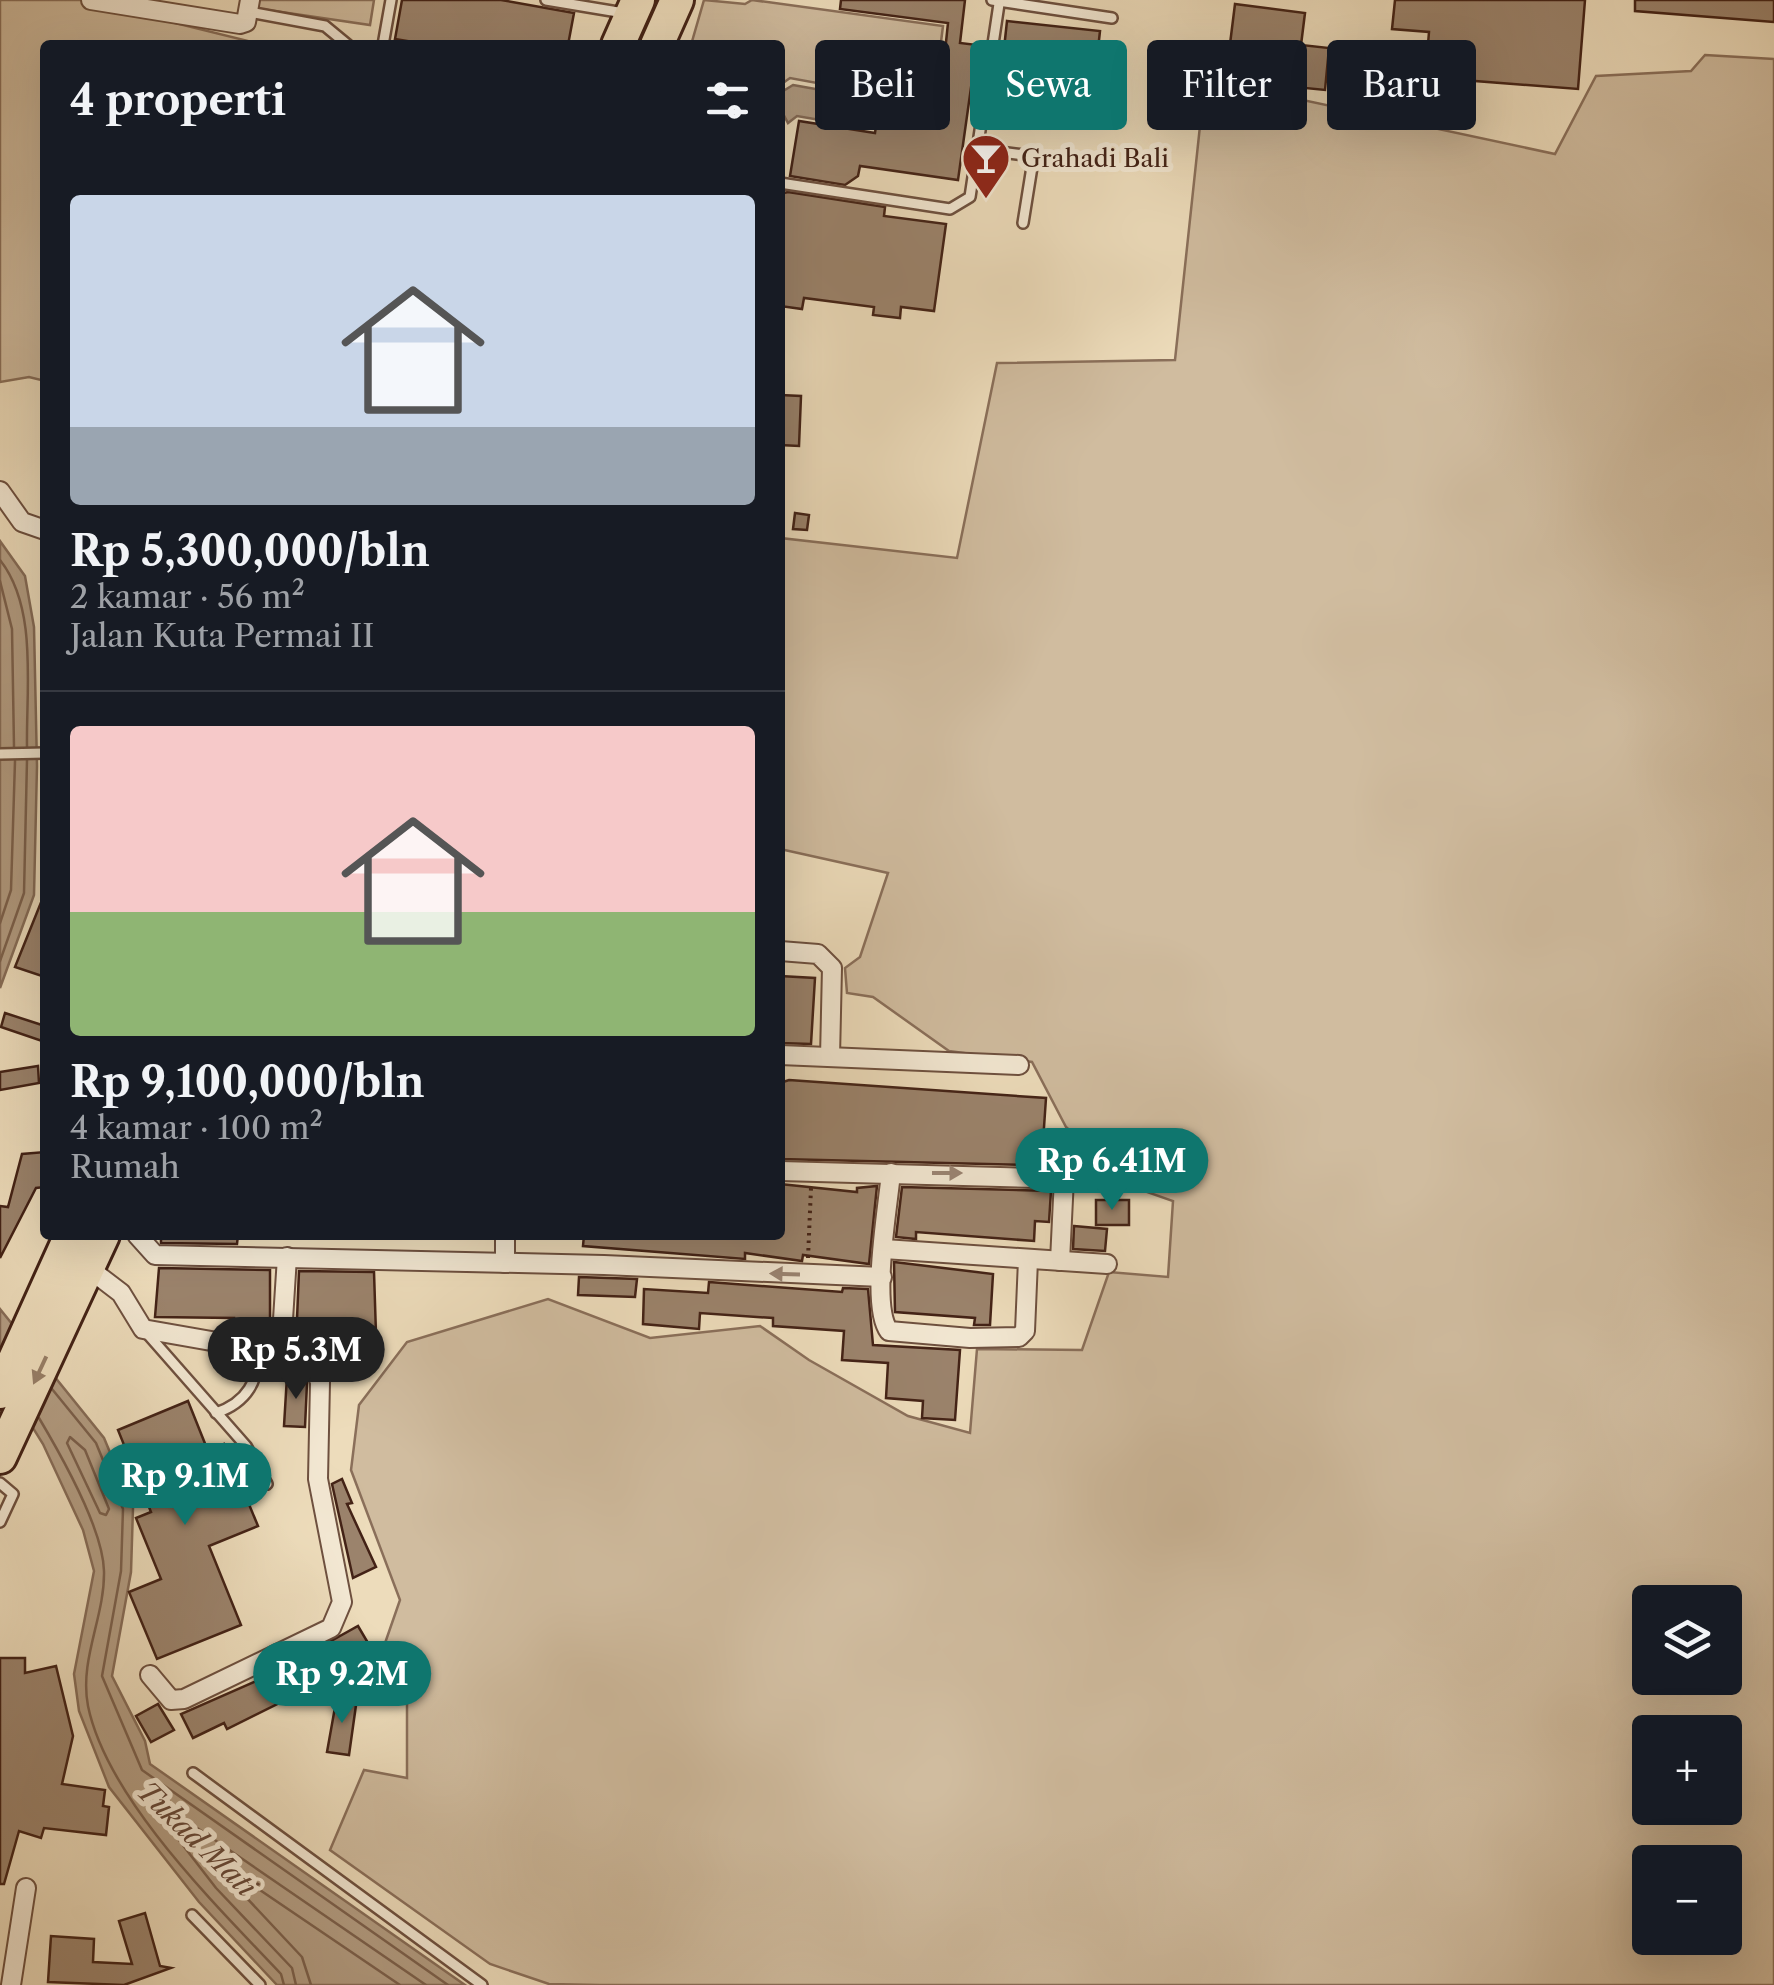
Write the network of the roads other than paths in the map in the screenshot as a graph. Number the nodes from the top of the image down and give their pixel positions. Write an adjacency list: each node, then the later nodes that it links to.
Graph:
1 (91, 0): 6 (street)
2 (391, 0): 10 (lane)
3 (546, 0): 7 (lane)
4 (678, 0): 12 (highway)
5 (996, 2): 8 (lane); 13 (lane)
6 (249, 6): 9 (lane)
7 (635, 7): 11 (highway)
8 (1112, 18)
9 (342, 40)
10 (384, 40)
11 (620, 40)
12 (659, 40)
13 (977, 148): 14 (lane); 15 (lane)
14 (785, 184)
15 (1023, 224)
16 (0, 491): 17 (street)
17 (40, 528)
18 (40, 753): 19 (lane)
19 (0, 754)
20 (785, 951): 22 (street)
21 (785, 1054): 22 (street)
22 (830, 1058): 23 (street)
23 (1019, 1065)
24 (785, 1171): 25 (street)
25 (891, 1173): 26 (street, one-way to 26); 32 (street)
26 (1064, 1178): 27 (street); 35 (street)
27 (1111, 1180)
28 (69, 1240): 40 (highway)
29 (101, 1240): 38 (highway)
30 (142, 1240): 33 (street)
31 (505, 1240): 36 (street)
32 (884, 1250): 34 (street); 39 (street)
33 (286, 1258): 36 (street); 42 (street)
34 (1028, 1260): 35 (street); 39 (street)
35 (1060, 1261): 37 (street)
36 (504, 1263): 39 (street, one-way to 36)
37 (1107, 1264)
38 (88, 1267): 40 (highway); 41 (street)
39 (882, 1277)
40 (50, 1314): 44 (highway)
41 (143, 1329): 43 (street); 45 (lane)
42 (282, 1334)
43 (253, 1349): 45 (lane); 50 (street)
44 (9, 1405): 46 (highway)
45 (216, 1413): 48 (lane)
46 (0, 1457)
47 (0, 1482): 49 (lane)
48 (268, 1484)
49 (0, 1522)
50 (150, 1674)
51 (193, 1772): 56 (lane)
52 (26, 1888): 54 (street)
53 (192, 1916): 55 (lane)
54 (11, 1985)
55 (260, 1985)
56 (482, 1985)

